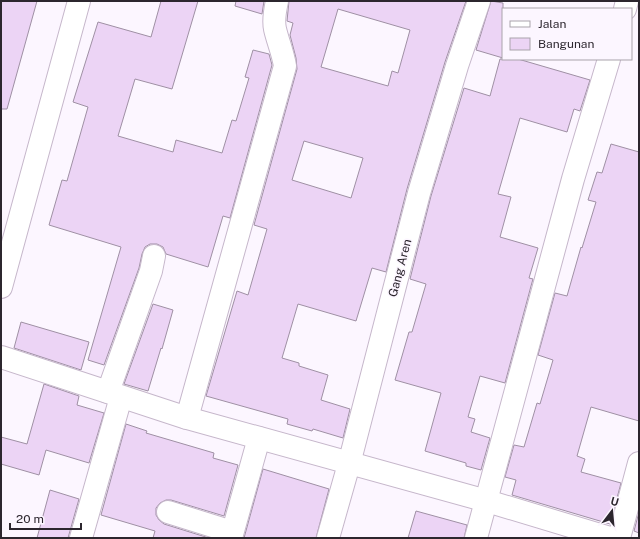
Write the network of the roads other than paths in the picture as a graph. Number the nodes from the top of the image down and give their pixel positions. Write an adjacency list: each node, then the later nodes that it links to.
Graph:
1 (79, 1): 6 (street)
2 (277, 1): 9 (street)
3 (479, 1): 12 (street, Gang Aren)
4 (610, 60): 13 (street)
5 (154, 256): 8 (street)
6 (1, 287)
7 (1, 357): 8 (street)
8 (115, 394): 9 (street); 16 (street)
9 (187, 418): 10 (street)
10 (259, 438): 12 (street); 15 (street)
11 (639, 463): 20 (street)
12 (349, 464): 13 (street); 17 (street, Gang Aren)
13 (487, 501): 18 (street); 19 (street)
14 (168, 512): 15 (street)
15 (232, 535)
16 (81, 538)
17 (328, 538)
18 (476, 538)
19 (610, 538)
20 (619, 538)

